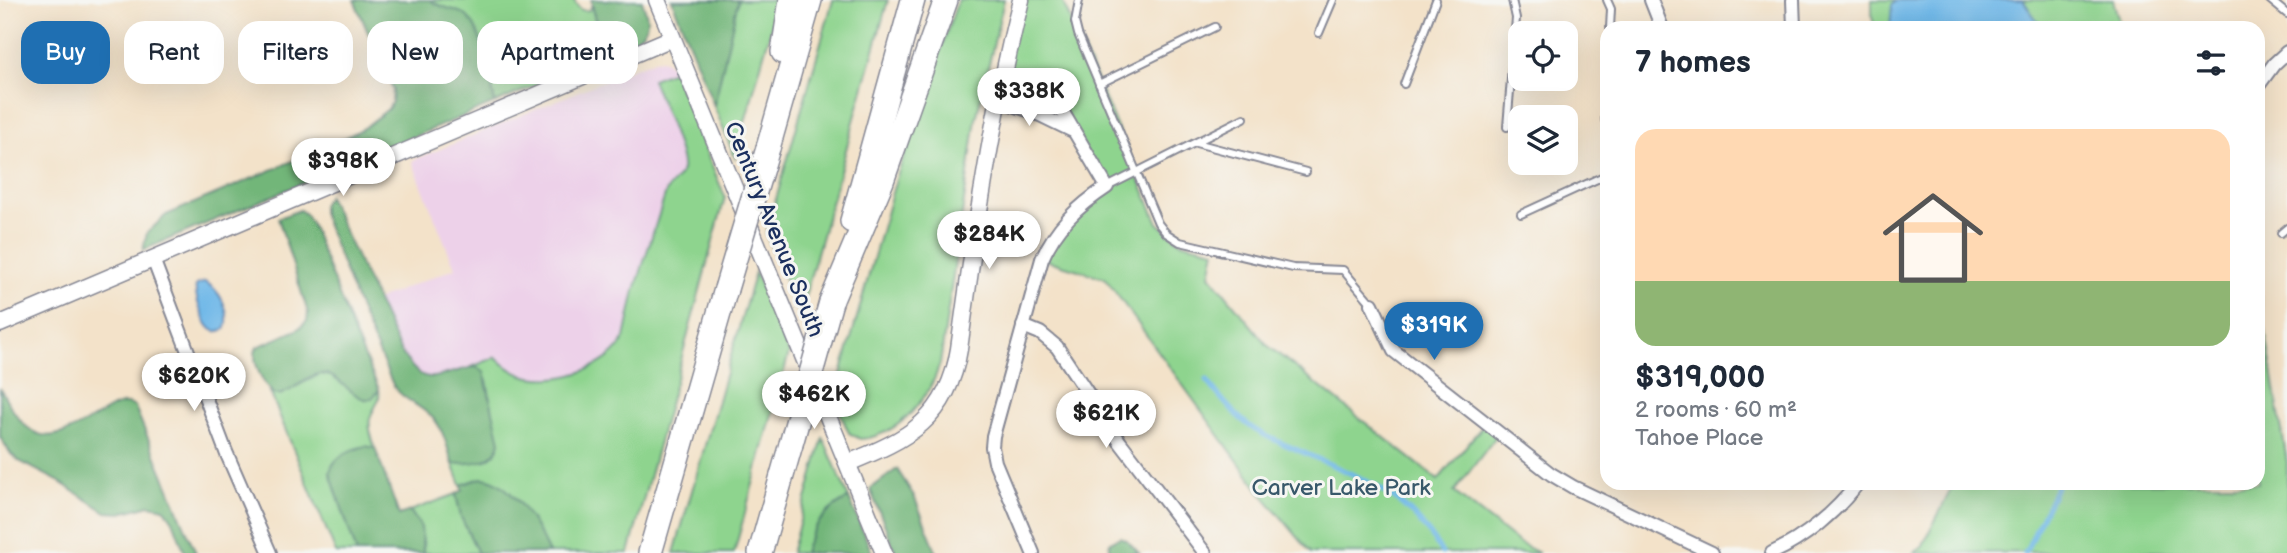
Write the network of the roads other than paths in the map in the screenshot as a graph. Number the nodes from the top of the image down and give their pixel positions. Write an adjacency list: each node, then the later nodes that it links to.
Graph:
1 (657, 0): 21 (street, Century Avenue South)
2 (791, 0): 32 (highway)
3 (810, 0): 32 (highway)
4 (912, 0): 39 (highway)
5 (946, 0): 39 (highway)
6 (1021, 0): 23 (street)
7 (1079, 0): 25 (lane)
8 (1333, 0): 20 (lane)
9 (1436, 0): 26 (lane)
10 (1512, 0): 29 (lane)
11 (1607, 0): 16 (lane)
12 (1651, 0): 17 (street)
13 (1793, 0): 18 (street)
14 (2270, 0): 15 (lane)
15 (2287, 14)
16 (1610, 21)
17 (1659, 21)
18 (1794, 21)
19 (1215, 27): 25 (lane)
20 (1319, 33)
21 (672, 38): 38 (street); 43 (street, Century Avenue South)
22 (2287, 52): 24 (street)
23 (1002, 76): 27 (street); 30 (street)
24 (2265, 76)
25 (1099, 84): 33 (lane)
26 (1404, 84)
27 (997, 99): 30 (street); 43 (street)
28 (1244, 118): 31 (lane)
29 (1507, 127)
30 (1071, 130): 36 (street)
31 (1195, 143): 33 (lane); 34 (lane)
32 (768, 148): 46 (highway, bridge)
33 (1136, 172): 36 (lane); 40 (lane)
34 (1306, 172)
35 (1600, 178): 37 (lane)
36 (1107, 187): 42 (street)
37 (1521, 214)
38 (152, 258): 41 (street); 45 (street)
39 (831, 302): 47 (highway, bridge)
40 (1372, 304): 51 (street)
41 (0, 324)
42 (1023, 326): 49 (street); 50 (street)
43 (848, 463): 48 (street, Century Avenue South)
44 (1852, 490): 52 (street)
45 (270, 553)
46 (650, 553)
47 (761, 553)
48 (884, 553)
49 (1032, 553)
50 (1205, 553)
51 (1712, 553)
52 (1772, 553)

